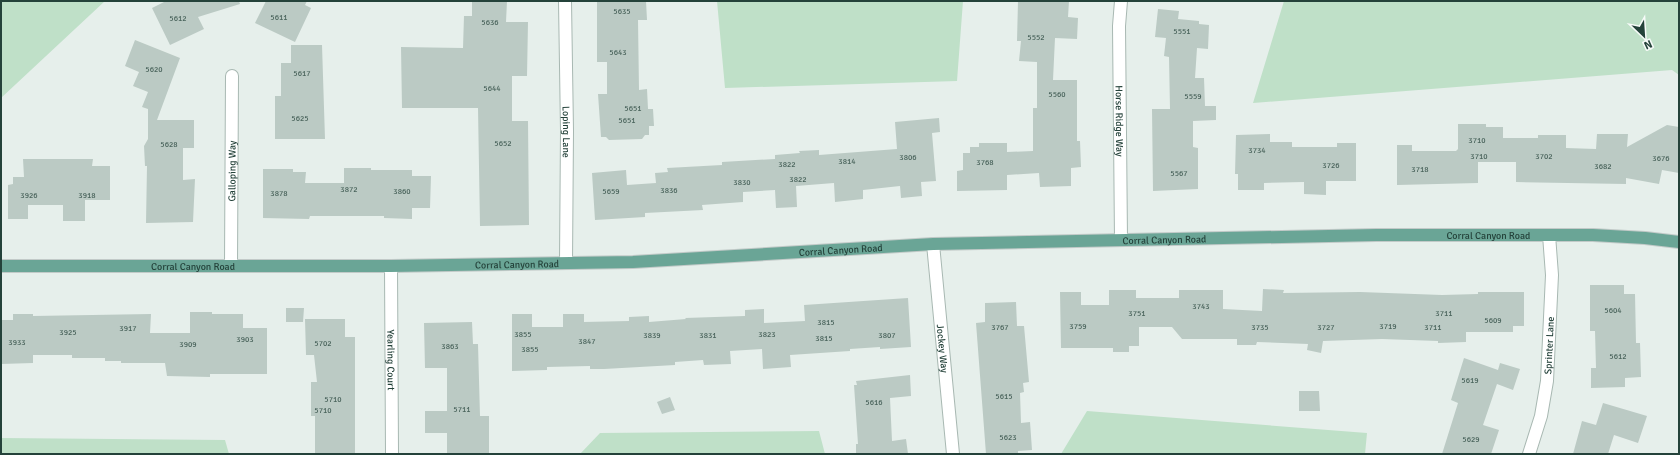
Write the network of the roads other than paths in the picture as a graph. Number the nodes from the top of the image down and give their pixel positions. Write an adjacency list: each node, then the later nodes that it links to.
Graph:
1 (565, 1): 8 (street, Loping Lane)
2 (1121, 1): 5 (street, Horse Ridge Way)
3 (232, 76): 10 (street, Galloping Way)
4 (1549, 235): 5 (main road, Corral Canyon Road); 6 (main road, Corral Canyon Road); 14 (street, Sprinter Lane)
5 (1121, 240): 7 (main road, Corral Canyon Road)
6 (1679, 242)
7 (933, 244): 8 (main road, Corral Canyon Road); 13 (street, Jockey Way)
8 (566, 263): 11 (main road, Corral Canyon Road)
9 (1, 266): 10 (main road, Corral Canyon Road)
10 (231, 266): 11 (main road, Corral Canyon Road)
11 (391, 266): 12 (street, Yearling Court)
12 (392, 454)
13 (953, 454)
14 (1529, 454)

